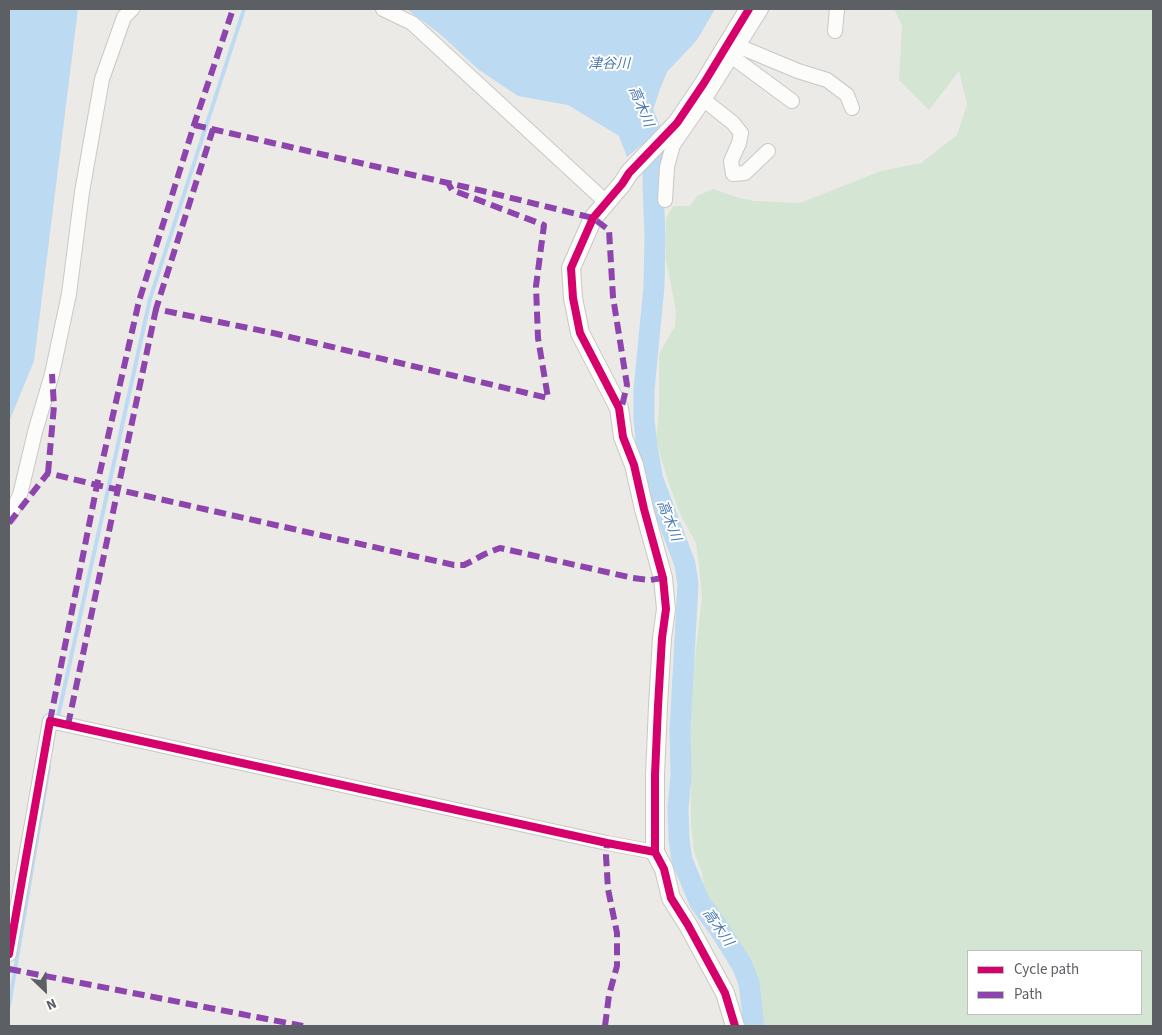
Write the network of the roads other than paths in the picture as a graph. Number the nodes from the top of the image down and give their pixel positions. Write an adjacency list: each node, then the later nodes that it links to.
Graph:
1 (132, 9): 14 (street)
2 (384, 9): 13 (street)
3 (749, 9): 13 (street)
4 (761, 9): 7 (street)
5 (837, 9): 6 (street)
6 (834, 31)
7 (734, 51): 8 (street); 9 (street); 10 (street)
8 (704, 100): 11 (street); 12 (street)
9 (792, 101)
10 (852, 108)
11 (768, 151)
12 (664, 200)
13 (606, 202): 15 (street)
14 (9, 517)
15 (655, 852): 16 (street); 17 (street)
16 (9, 954)
17 (735, 1026)

